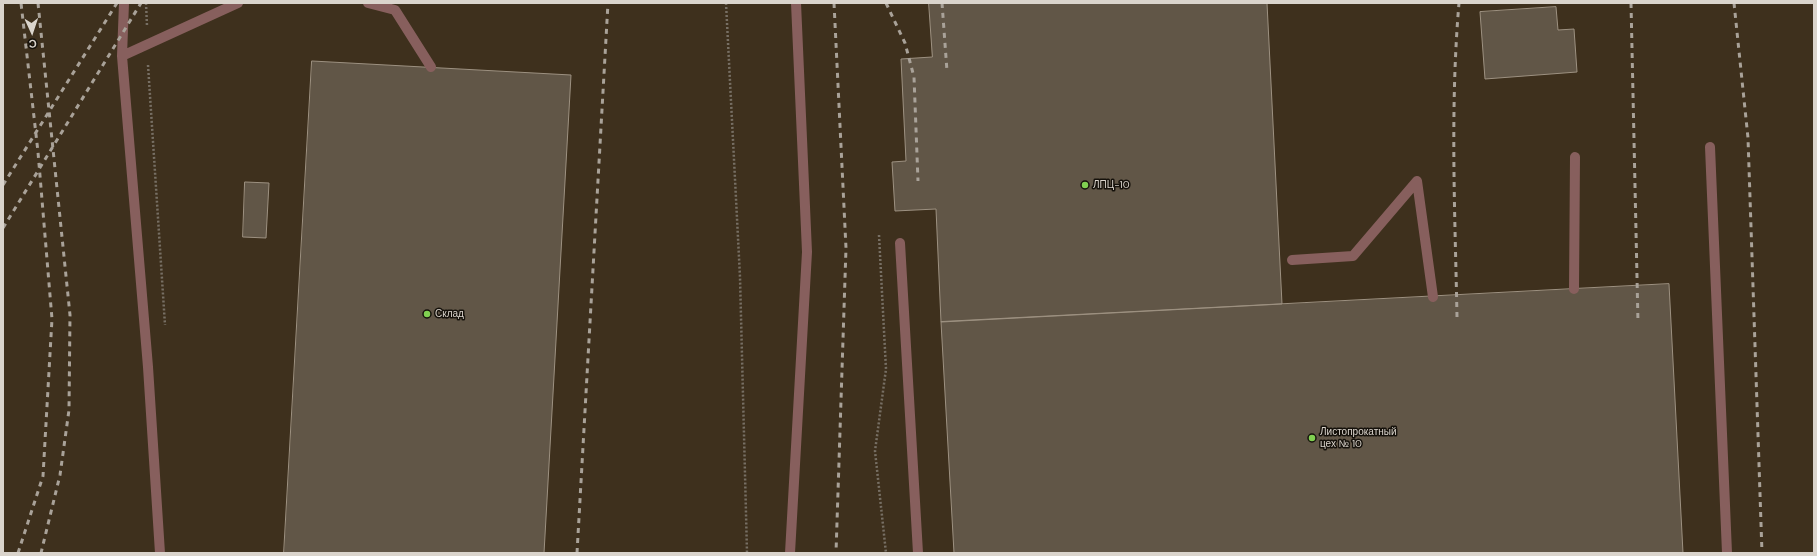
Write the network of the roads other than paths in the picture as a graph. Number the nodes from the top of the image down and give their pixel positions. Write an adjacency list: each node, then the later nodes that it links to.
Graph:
1 (124, 3): 5 (lane)
2 (238, 3): 5 (lane)
3 (368, 3): 6 (lane)
4 (796, 3): 14 (lane)
5 (122, 56): 13 (lane)
6 (431, 67)
7 (1710, 147): 16 (lane)
8 (1575, 157): 11 (lane)
9 (900, 243): 15 (lane)
10 (1292, 260): 12 (lane)
11 (1574, 289)
12 (1433, 297)
13 (160, 553)
14 (790, 553)
15 (918, 553)
16 (1727, 553)

